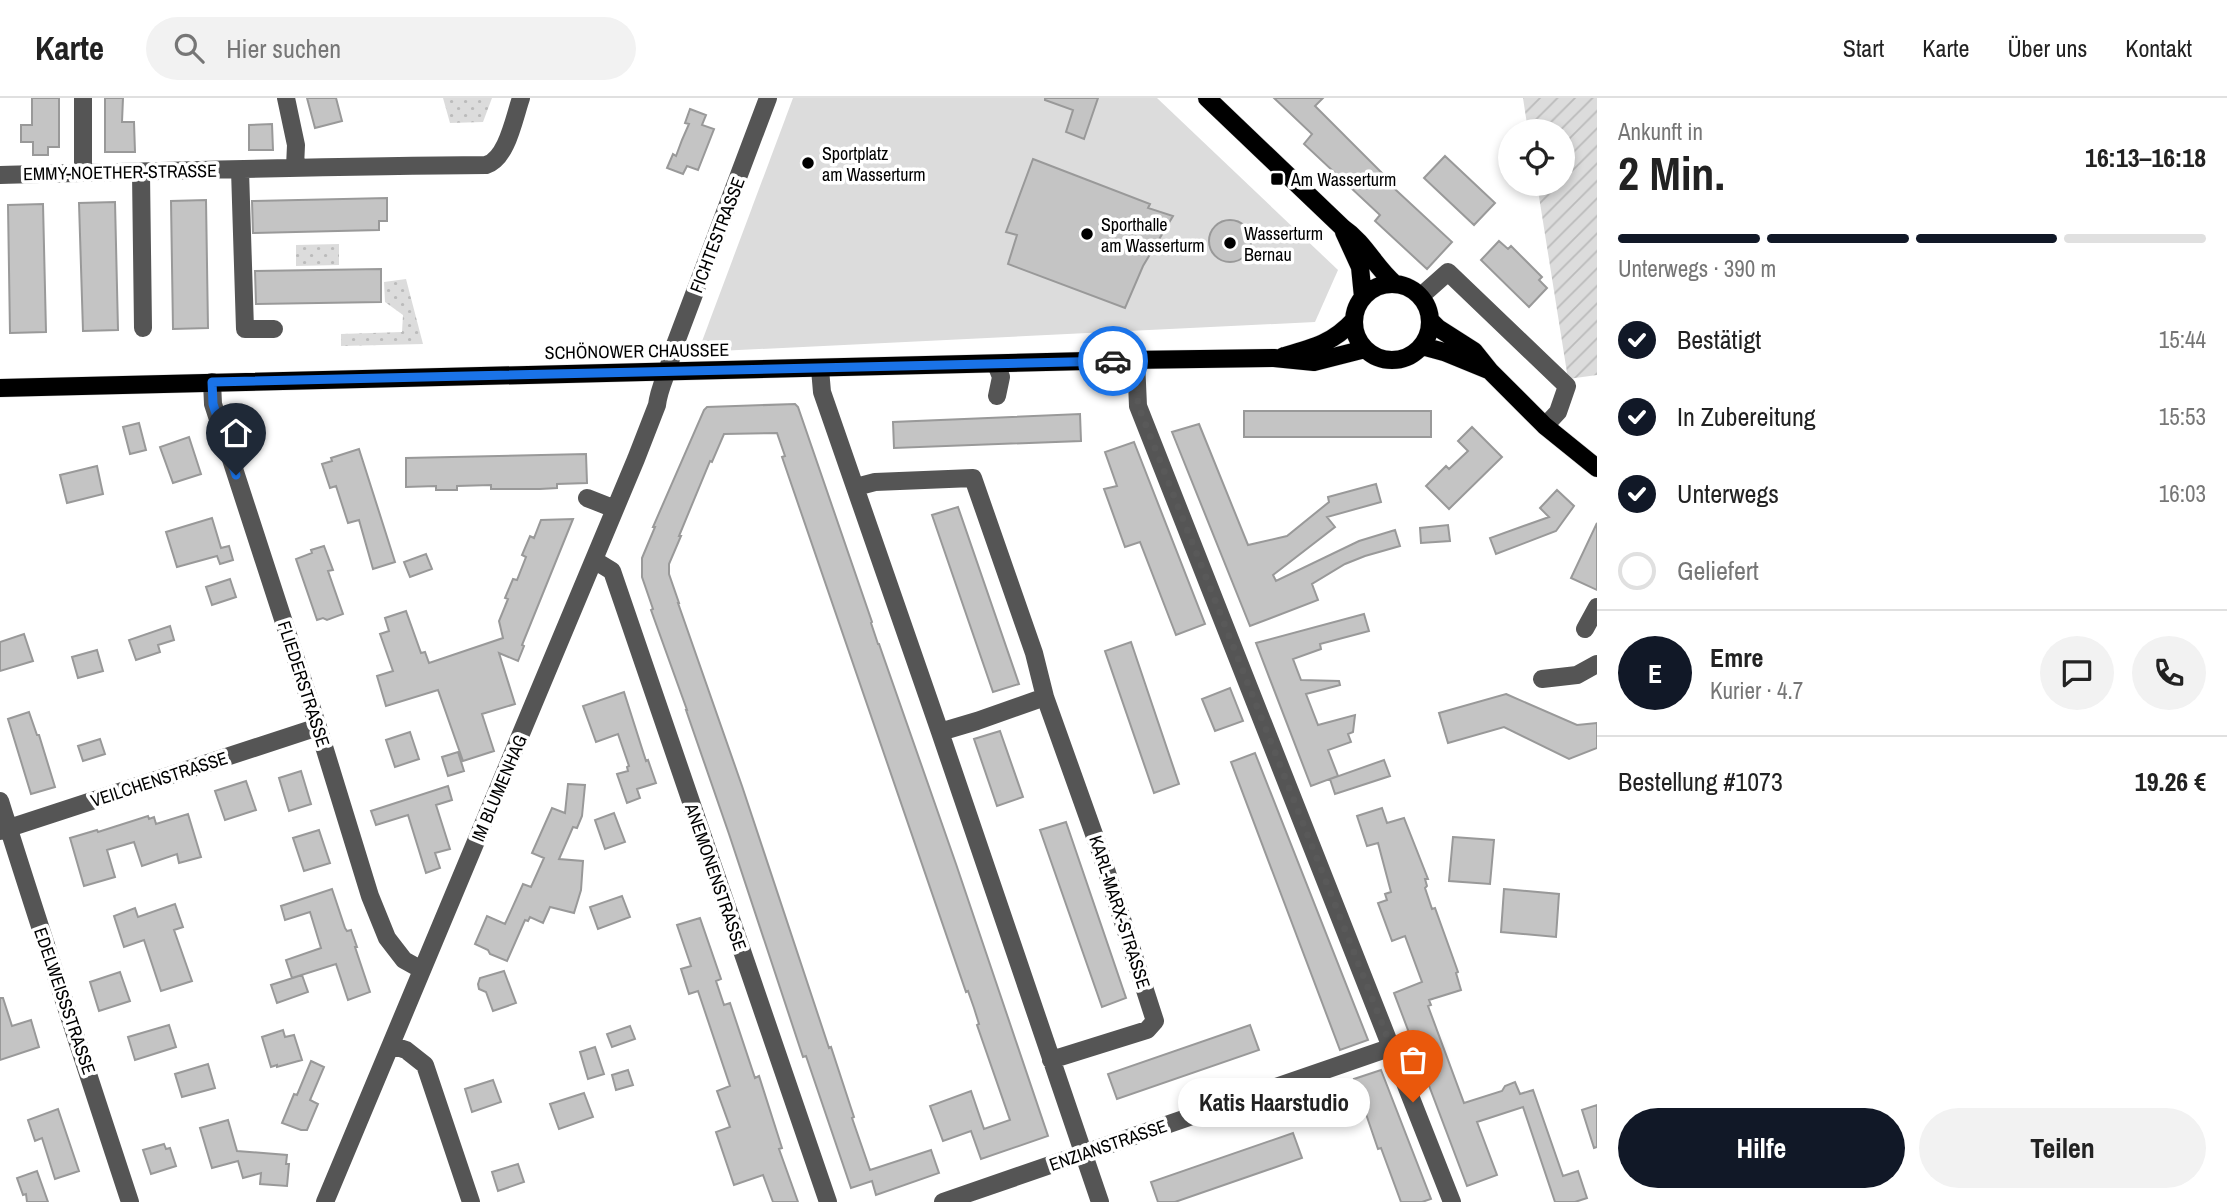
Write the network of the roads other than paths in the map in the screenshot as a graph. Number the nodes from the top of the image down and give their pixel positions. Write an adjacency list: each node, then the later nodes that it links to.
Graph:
1 (83, 98): 8 (street)
2 (286, 98): 6 (street)
3 (521, 98): 6 (street, EMMY-NOETHER-STRASSE)
4 (768, 98): 26 (street, FICHTESTRASSE)
5 (1207, 98): 11 (main road)
6 (295, 166): 7 (street, EMMY-NOETHER-STRASSE)
7 (240, 170): 9 (street, EMMY-NOETHER-STRASSE); 18 (street, EMMY-NOETHER-STRASSE)
8 (83, 173): 9 (street, EMMY-NOETHER-STRASSE); 10 (street, EMMY-NOETHER-STRASSE)
9 (141, 173): 17 (street)
10 (0, 175)
11 (1343, 229): 12 (main road); 14 (main road)
12 (1395, 284): 13 (main road); 14 (main road)
13 (1421, 296): 16 (main road); 30 (street)
14 (1363, 297): 15 (main road)
15 (1354, 320): 20 (main road); 21 (main road, SCHÖNOWER CHAUSSEE)
16 (1431, 321): 19 (main road); 25 (main road)
17 (143, 328)
18 (274, 329)
19 (1422, 346): 20 (main road); 25 (main road)
20 (1365, 349): 21 (main road, SCHÖNOWER CHAUSSEE)
21 (1274, 358): 22 (main road, SCHÖNOWER CHAUSSEE)
22 (1136, 361): 23 (main road, SCHÖNOWER CHAUSSEE); 47 (street)
23 (996, 364): 24 (main road, SCHÖNOWER CHAUSSEE); 29 (street)
24 (820, 369): 26 (main road, SCHÖNOWER CHAUSSEE); 32 (street)
25 (1490, 371): 30 (main road)
26 (668, 372): 27 (main road, SCHÖNOWER CHAUSSEE); 34 (street, IM BLUMENHAG)
27 (212, 382): 28 (main road, SCHÖNOWER CHAUSSEE); 41 (street, FLIEDERSTRASSE)
28 (0, 388)
29 (997, 396)
30 (1545, 426): 31 (main road)
31 (1597, 468)
32 (856, 487): 40 (street, KARL-MARX-STRASSE); 42 (street)
33 (587, 498): 34 (street)
34 (615, 509): 35 (street, IM BLUMENHAG)
35 (594, 560): 45 (street, IM BLUMENHAG); 53 (street, ANEMONENSTRASSE)
36 (1597, 607): 37 (street)
37 (1585, 629)
38 (1597, 664): 39 (street)
39 (1542, 679)
40 (1045, 697): 42 (street); 48 (street, KARL-MARX-STRASSE)
41 (318, 727): 44 (street, VEILCHENSTRASSE); 45 (street, FLIEDERSTRASSE)
42 (940, 732): 48 (street)
43 (0, 800): 44 (street, EDELWEISSSTRASSE)
44 (4, 830): 50 (street, EDELWEISSSTRASSE)
45 (422, 970): 46 (street, IM BLUMENHAG)
46 (391, 1045): 51 (street, IM BLUMENHAG); 52 (street)
47 (1392, 1047): 49 (street, ENZIANSTRASSE); 56 (street)
48 (1051, 1060): 49 (street)
49 (1083, 1153): 54 (street, ENZIANSTRASSE); 55 (street)
50 (130, 1202)
51 (325, 1202)
52 (471, 1202)
53 (828, 1202)
54 (943, 1202)
55 (1100, 1202)
56 (1452, 1202)

